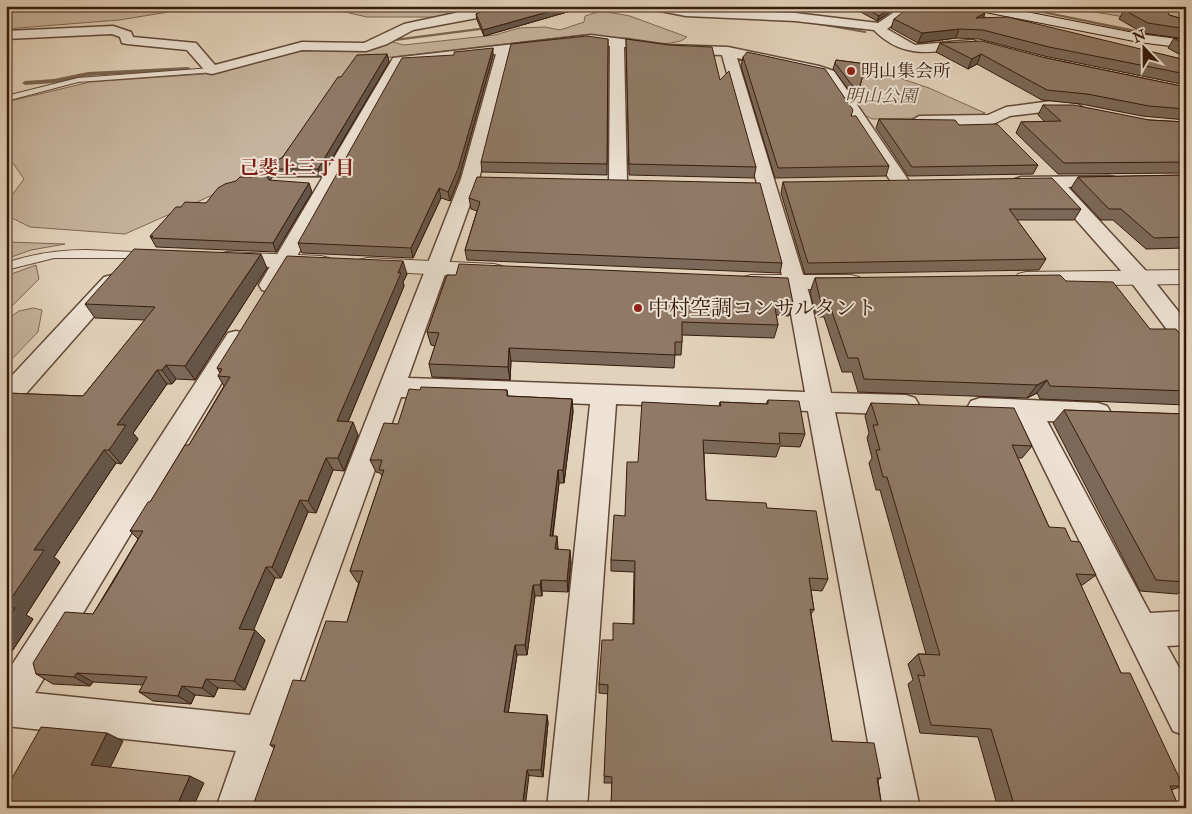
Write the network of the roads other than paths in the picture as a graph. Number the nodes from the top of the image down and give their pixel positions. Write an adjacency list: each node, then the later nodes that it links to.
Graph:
1 (502, 6): 12 (street)
2 (654, 6): 5 (street)
3 (911, 6): 5 (street)
4 (974, 6): 8 (street)
5 (878, 27): 9 (street)
6 (6, 35): 12 (street)
7 (617, 42): 10 (street); 11 (street); 21 (street)
8 (1186, 44)
9 (984, 46)
10 (504, 50): 17 (street); 28 (street)
11 (728, 51): 25 (street); 37 (street)
12 (212, 70): 13 (lane)
13 (6, 99)
14 (1094, 112): 15 (street)
15 (908, 121)
16 (1033, 162): 24 (street)
17 (470, 179): 18 (street); 30 (street)
18 (490, 179)
19 (598, 181): 21 (street)
20 (1129, 181): 24 (street)
21 (618, 182): 22 (street)
22 (638, 182)
23 (1006, 183): 24 (street)
24 (1054, 183): 32 (street)
25 (902, 184)
26 (145, 256): 29 (lane); 41 (street)
27 (205, 258): 28 (street)
28 (284, 262): 30 (street); 49 (street)
29 (6, 267)
30 (438, 269): 31 (street); 39 (street)
31 (511, 272)
32 (1139, 277): 33 (street); 34 (street); 38 (street)
33 (1186, 277)
34 (1002, 280)
35 (726, 281): 37 (street)
36 (874, 282): 37 (street)
37 (795, 284): 42 (street)
38 (1186, 338)
39 (392, 387): 40 (street); 51 (street)
40 (604, 395): 42 (street); 53 (street)
41 (6, 399)
42 (820, 402): 43 (street); 54 (street)
43 (929, 406)
44 (959, 407): 45 (street)
45 (1028, 410): 46 (street); 48 (street)
46 (1127, 414)
47 (1186, 628): 48 (street)
48 (1142, 630): 50 (street)
49 (6, 708): 51 (street)
50 (1186, 718)
51 (261, 735): 52 (street)
52 (236, 808)
53 (567, 808)
54 (900, 808)

